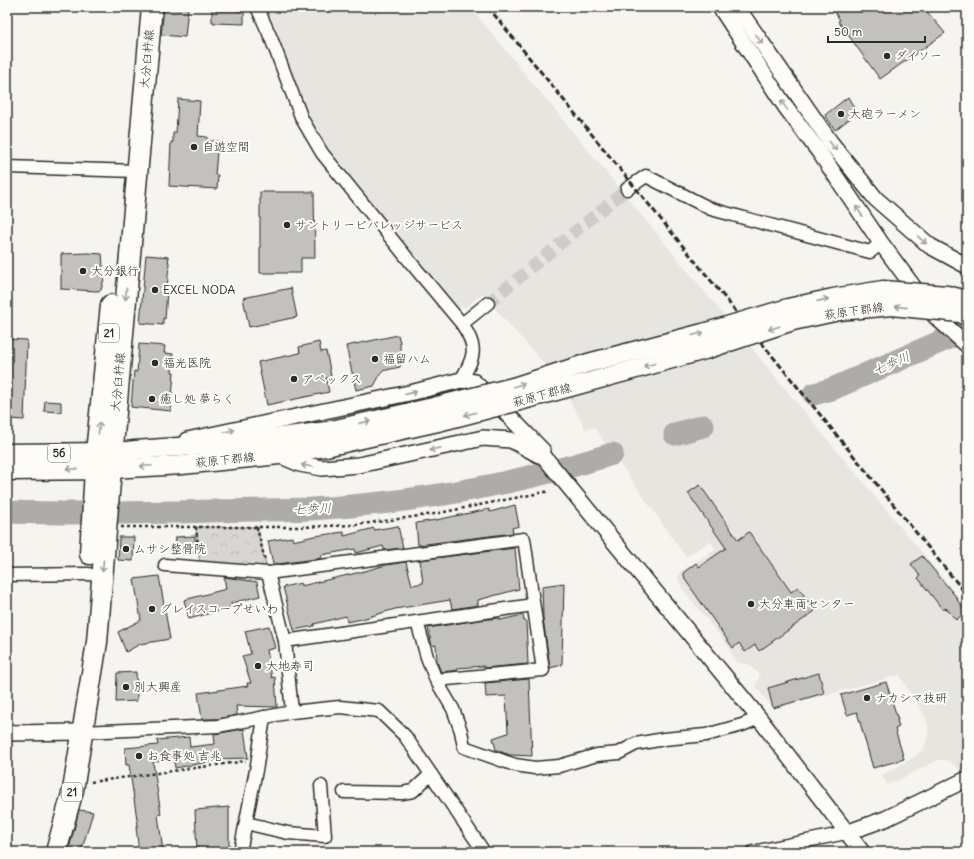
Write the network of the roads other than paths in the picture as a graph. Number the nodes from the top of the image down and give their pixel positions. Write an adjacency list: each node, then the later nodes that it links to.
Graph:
1 (138, 7): 7 (main road, 大分臼杵線 / 21)
2 (152, 7): 7 (main road, 大分臼杵線 / 21)
3 (257, 7): 14 (street)
4 (720, 7): 9 (street, one-way to 4)
5 (737, 7): 10 (street, one-way to 10)
6 (7, 167): 7 (street)
7 (131, 171): 22 (main road, 大分臼杵線 / 21)
8 (627, 189): 9 (street)
9 (881, 243): 15 (street)
10 (967, 266)
11 (967, 300): 17 (main road, 萩原下郡線, one-way to 11, bridge)
12 (488, 303): 14 (street)
13 (967, 316): 17 (main road, 萩原下郡線, one-way to 17, bridge)
14 (462, 324): 16 (street)
15 (967, 345)
16 (461, 380): 18 (street, one-way to 16); 19 (street)
17 (327, 439): 18 (main road, 萩原下郡線); 21 (main road, 萩原下郡線)
18 (182, 447): 22 (main road, 萩原下郡線)
19 (541, 453): 21 (street, one-way to 21); 35 (street)
20 (7, 454): 22 (main road, 56)
21 (279, 455): 22 (main road, 萩原下郡線, one-way to 22)
22 (104, 461): 23 (main road, 56, one-way to 23); 24 (main road, 大分臼杵線 / 21)
23 (7, 470)
24 (105, 527): 27 (main road, 大分臼杵線 / 21); 36 (main road, 大分臼杵線 / 21, one-way to 36)
25 (165, 565): 26 (street)
26 (268, 573): 29 (street); 31 (street)
27 (89, 574): 28 (street); 36 (main road, 大分臼杵線 / 21)
28 (7, 575)
29 (533, 605): 30 (street); 32 (street)
30 (417, 622): 31 (street); 32 (street)
31 (285, 641): 33 (street)
32 (436, 680): 35 (street)
33 (292, 712): 34 (street); 38 (street)
34 (264, 717): 36 (street); 42 (street)
35 (758, 718): 43 (street)
36 (82, 732): 37 (street); 44 (main road, 大分臼杵線 / 21)
37 (7, 733)
38 (430, 774): 41 (street); 46 (street)
39 (964, 781): 43 (street)
40 (321, 786): 42 (street)
41 (344, 792)
42 (246, 823): 45 (street)
43 (846, 833): 47 (street); 48 (street)
44 (56, 852)
45 (240, 852)
46 (484, 852)
47 (753, 852)
48 (862, 852)

